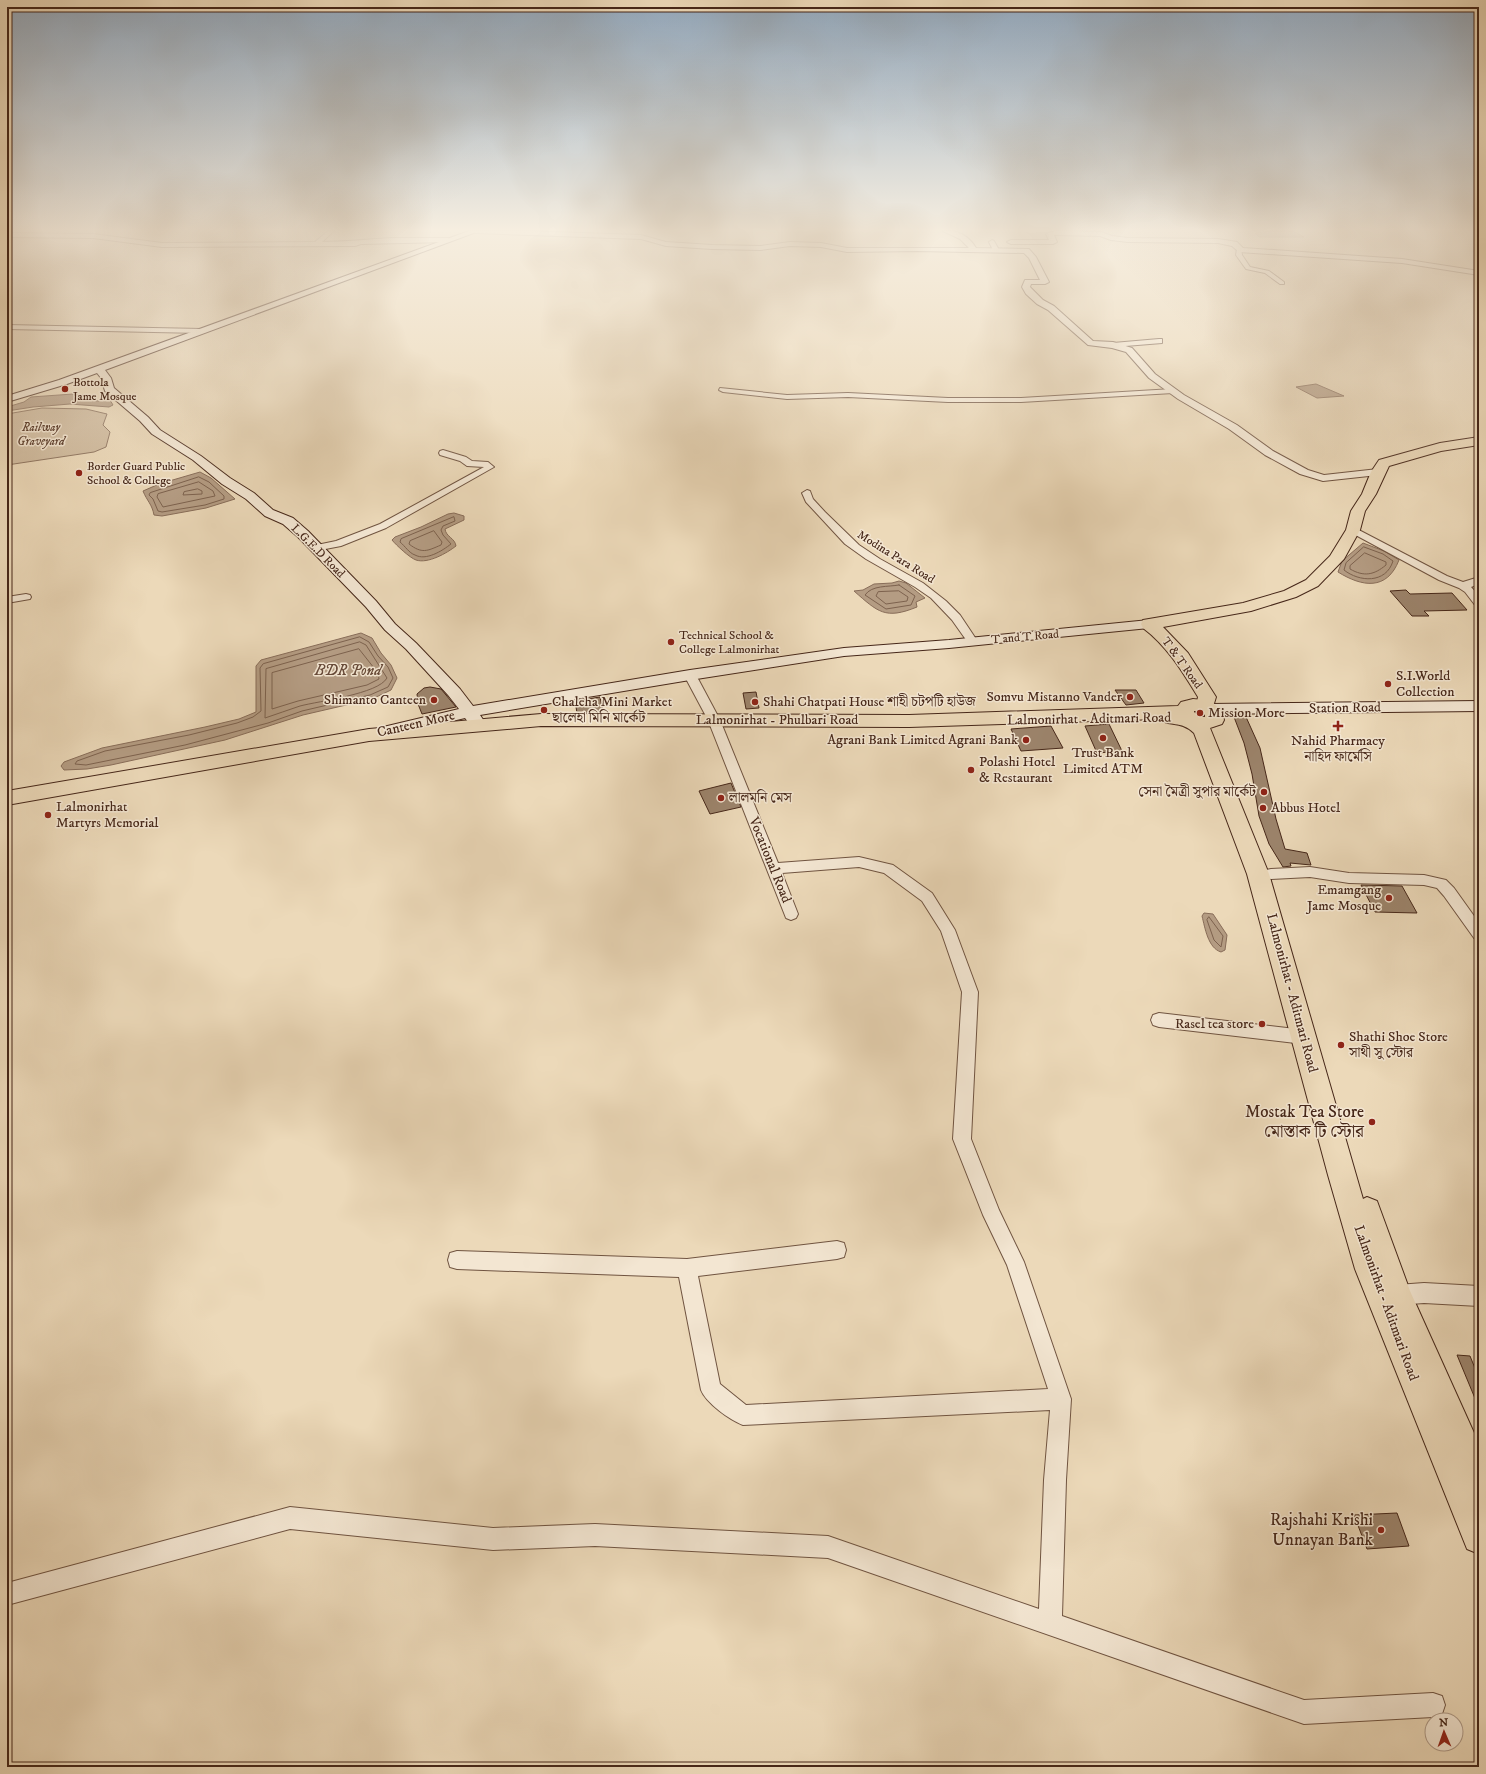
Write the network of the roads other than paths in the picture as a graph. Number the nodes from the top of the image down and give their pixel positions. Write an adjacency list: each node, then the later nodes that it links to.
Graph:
1 (249, 314): 4 (main road)
2 (1058, 314): 6 (street)
3 (7, 327): 4 (street)
4 (202, 331): 7 (main road)
5 (1159, 341): 6 (street)
6 (1113, 345): 11 (street)
7 (99, 368): 8 (main road); 9 (main road)
8 (76, 377): 9 (main road); 12 (main road)
9 (109, 390): 18 (main road, L.G.E.D Road)
10 (723, 390): 11 (street)
11 (1173, 391): 15 (street)
12 (7, 399)
13 (1479, 441): 15 (main road)
14 (443, 453): 18 (street)
15 (1378, 472): 17 (main road, T and T Road)
16 (807, 493): 25 (street, Modina Para Road)
17 (1353, 530): 20 (street); 24 (main road, T and T Road)
18 (315, 548): 29 (main road, L.G.E.D Road)
19 (1479, 580): 20 (street)
20 (1463, 586): 23 (street)
21 (26, 597): 22 (street)
22 (7, 600)
23 (1479, 603)
24 (1149, 624): 25 (main road, T and T Road); 28 (main road, T & T Road)
25 (973, 642): 26 (main road, T and T Road)
26 (690, 675): 29 (main road); 30 (street, Vocational Road)
27 (1479, 706): 28 (main road, Station Road)
28 (1202, 714): 31 (main road, Lalmonirhat - Aditmari Road); 34 (main road, T & T Road); 38 (main road, Lalmonirhat - Aditmari Road)
29 (474, 719): 30 (main road, Lalmonirhat - Phulbari Road); 32 (main road, Lalmonirhat - Phulbari Road)
30 (714, 720): 31 (main road, Lalmonirhat - Phulbari Road); 33 (street, Vocational Road)
31 (909, 721)
32 (7, 798)
33 (774, 869): 35 (street, Vocational Road); 44 (street)
34 (1271, 874): 36 (street); 42 (main road, T & T Road)
35 (791, 914)
36 (1479, 934)
37 (1159, 1020): 38 (street)
38 (1304, 1037): 46 (main road, Lalmonirhat - Aditmari Road)
39 (837, 1250): 41 (street)
40 (457, 1260): 41 (street)
41 (687, 1268): 44 (street)
42 (1397, 1295): 43 (street); 45 (main road, T & T Road)
43 (1479, 1296)
44 (1061, 1399): 48 (street)
45 (1479, 1483)
46 (1479, 1537)
47 (7, 1594): 48 (street)
48 (1050, 1623): 49 (street)
49 (1433, 1704)

